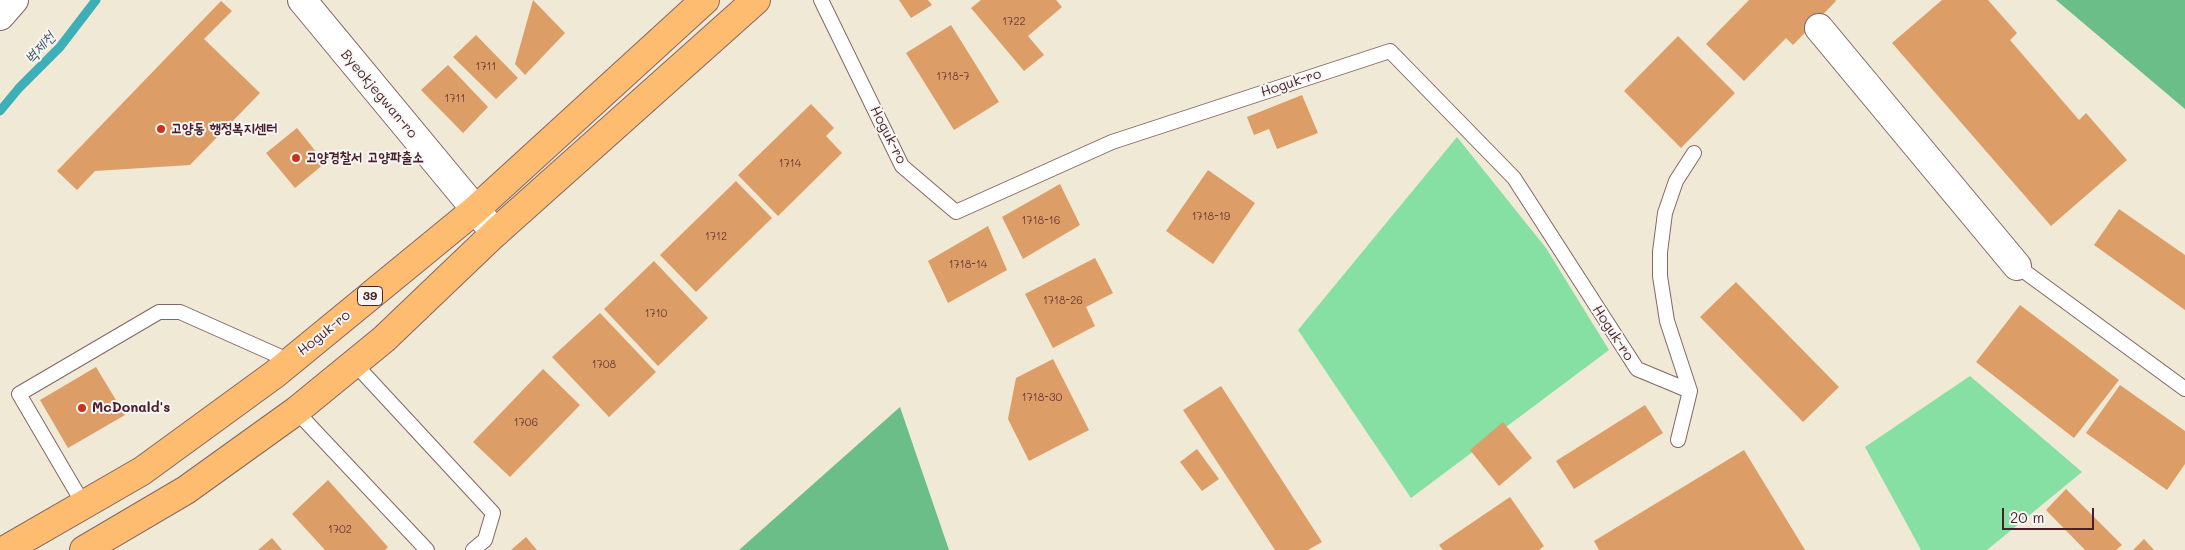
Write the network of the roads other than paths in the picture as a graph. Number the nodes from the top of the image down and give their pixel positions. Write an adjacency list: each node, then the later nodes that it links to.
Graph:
1 (14, 0): 6 (street)
2 (302, 0): 9 (street, Byeokjegwan-ro)
3 (704, 0): 9 (main road, Hoguk-ro / 39)
4 (756, 0): 10 (main road)
5 (821, 0): 15 (lane, Hoguk-ro)
6 (0, 16)
7 (1819, 28): 11 (street)
8 (1694, 153): 15 (lane)
9 (475, 210): 10 (street, Byeokjegwan-ro); 12 (main road, Hoguk-ro / 39)
10 (495, 233): 13 (main road)
11 (2016, 266): 14 (lane)
12 (290, 361): 18 (main road, Hoguk-ro / 39); 18 (lane)
13 (354, 364): 16 (main road); 22 (lane)
14 (2185, 389)
15 (1690, 391): 17 (lane)
16 (296, 411): 20 (main road); 21 (lane)
17 (1678, 440)
18 (84, 505): 19 (main road, Hoguk-ro / 39)
19 (5, 550)
20 (84, 550)
21 (427, 550)
22 (473, 550)

